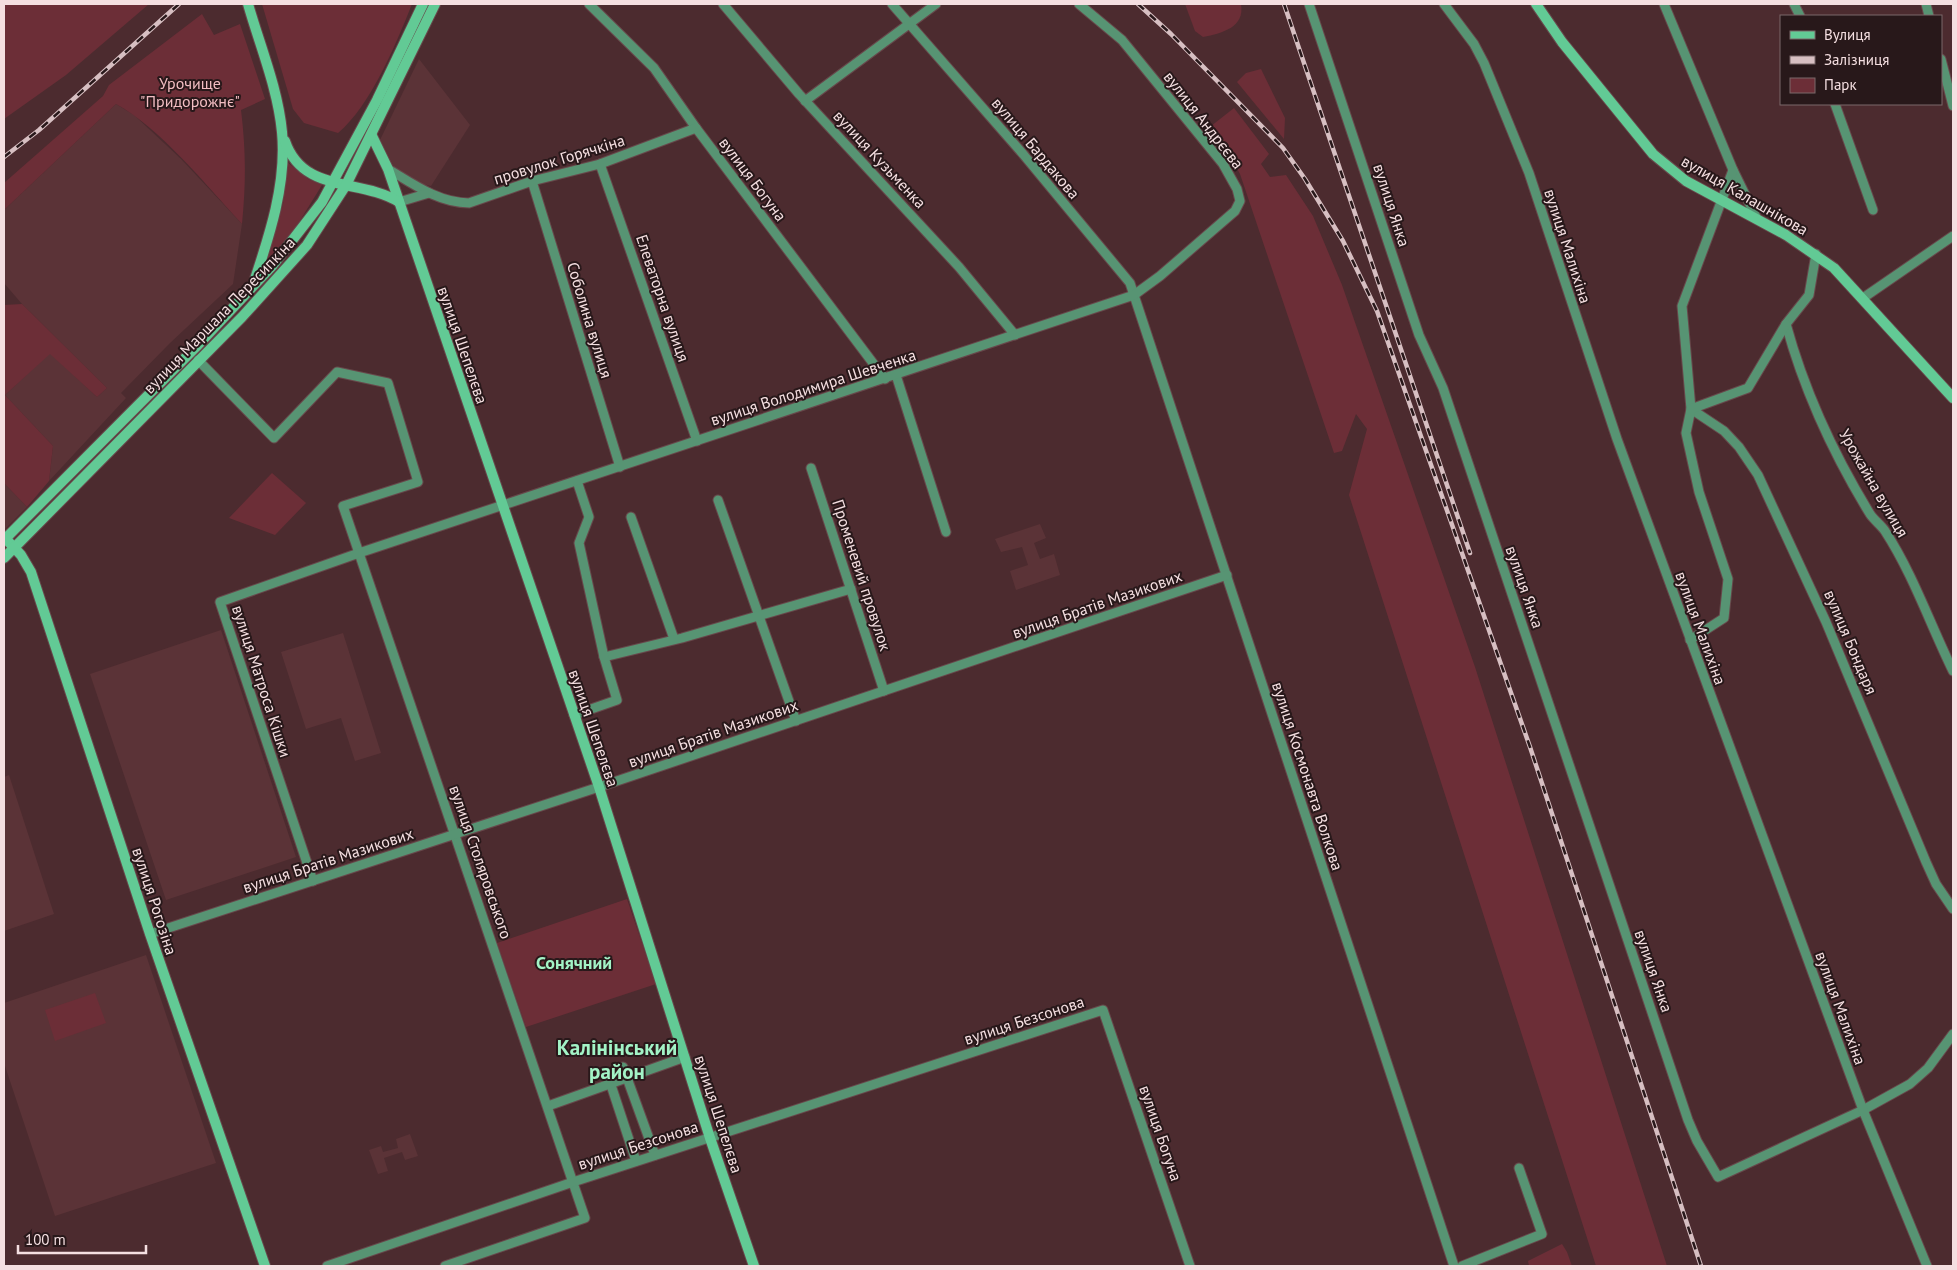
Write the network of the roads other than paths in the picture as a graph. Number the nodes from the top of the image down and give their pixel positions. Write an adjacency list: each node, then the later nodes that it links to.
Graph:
1 (248, 4): 19 (street)
2 (423, 4): 22 (street)
3 (435, 4): 20 (street, вулиця Маршала Пересипкіна)
4 (590, 4): 18 (street, вулиця Богуна)
5 (723, 4): 15 (street, вулиця Кузьменка)
6 (892, 4): 13 (street, вулиця Бардакова)
7 (936, 4): 13 (street)
8 (1079, 4): 37 (street, вулиця Андрєєва)
9 (1309, 4): 81 (street, вулиця Янка)
10 (1444, 4): 62 (street, вулиця Малихіна)
11 (1536, 4): 30 (street, вулиця Калашнікова)
12 (1664, 4): 24 (street)
13 (909, 24): 15 (street); 37 (street, вулиця Бардакова)
14 (1942, 63): 17 (street)
15 (805, 101): 40 (street, вулиця Кузьменка)
16 (1835, 105): 32 (street)
17 (1953, 106)
18 (696, 128): 21 (street, провулок Горячкіна); 43 (street, вулиця Богуна)
19 (283, 135): 25 (street); 36 (street)
20 (372, 136): 23 (street, вулиця Шепелєва); 28 (street, вулиця Маршала Пересипкіна)
21 (600, 164): 26 (street, провулок Горячкіна); 46 (street, Елеваторна вулиця)
22 (342, 165): 25 (street); 27 (street, вулиця Маршала Пересипкіна)
23 (388, 170): 29 (street, провулок Горячкіна); 31 (street, вулиця Шепелєва)
24 (1733, 170): 30 (street); 33 (street)
25 (309, 172): 27 (street)
26 (532, 181): 29 (street, провулок Горячкіна); 47 (street, Соболина вулиця)
27 (332, 183): 28 (street); 36 (street, вулиця Маршала Пересипкіна)
28 (346, 185): 31 (street); 41 (street, вулиця Маршала Пересипкіна)
29 (429, 193): 31 (street)
30 (1722, 200): 33 (street, вулиця Калашнікова); 45 (street)
31 (399, 202): 51 (street, вулиця Шепелєва)
32 (1872, 210)
33 (1757, 219): 35 (street, вулиця Калашнікова)
34 (1953, 236): 38 (street)
35 (1816, 254): 38 (street, вулиця Калашнікова); 39 (street)
36 (251, 291): 54 (street, вулиця Маршала Пересипкіна)
37 (1134, 295): 40 (street, вулиця Володимира Шевченка); 58 (street, вулиця Космонавта Волкова)
38 (1863, 298): 44 (street, вулиця Калашнікова)
39 (1786, 324): 45 (street); 64 (street, Урожайна вулиця)
40 (1015, 335): 42 (street, вулиця Володимира Шевченка)
41 (198, 360): 55 (street, вулиця Маршала Пересипкіна); 56 (street, вулиця Столяровського)
42 (896, 375): 43 (street, вулиця Володимира Шевченка); 53 (street)
43 (885, 379): 46 (street, вулиця Володимира Шевченка)
44 (1953, 398)
45 (1691, 408): 62 (street); 71 (street, вулиця Бондаря)
46 (697, 442): 47 (street, вулиця Володимира Шевченка)
47 (620, 467): 49 (street, вулиця Володимира Шевченка)
48 (811, 468): 59 (street, Променевий провулок)
49 (577, 481): 51 (street, вулиця Володимира Шевченка); 63 (street)
50 (718, 500): 60 (street)
51 (502, 506): 56 (street, вулиця Володимира Шевченка); 66 (street, вулиця Шепелєва)
52 (631, 517): 61 (street)
53 (946, 532)
54 (4, 539): 55 (street, вулиця Рогозіна)
55 (14, 547): 57 (street, вулиця Маршала Пересипкіна); 72 (street, вулиця Рогозіна)
56 (358, 553): 69 (street, вулиця Столяровського); 70 (street, вулиця Матроса Кішки)
57 (4, 558)
58 (1227, 575): 65 (street, вулиця Братів Мазикових); 92 (street, вулиця Космонавта Волкова)
59 (851, 589): 60 (street); 65 (street, Променевий провулок)
60 (760, 616): 61 (street); 67 (street)
61 (674, 639): 63 (street)
62 (1690, 640): 81 (street, вулиця Малихіна)
63 (604, 657): 66 (street)
64 (1953, 671)
65 (884, 691): 67 (street, вулиця Братів Мазикових)
66 (574, 715): 68 (street, вулиця Шепелєва)
67 (796, 721): 68 (street, вулиця Братів Мазикових)
68 (599, 787): 69 (street, вулиця Братів Мазикових); 75 (street, вулиця Шепелєва)
69 (456, 834): 70 (street, вулиця Братів Мазикових); 80 (street, вулиця Столяровського)
70 (313, 881): 72 (street, вулиця Братів Мазикових)
71 (1953, 909)
72 (150, 934): 87 (street, вулиця Рогозіна)
73 (1103, 1010): 82 (street, вулиця Безсонова); 91 (street, вулиця Богуна)
74 (1953, 1034): 81 (street)
75 (685, 1057): 78 (street); 82 (street, вулиця Шепелєва)
76 (623, 1067): 78 (street)
77 (607, 1073): 79 (street)
78 (627, 1078): 79 (street); 83 (street)
79 (610, 1084): 80 (street); 84 (street)
80 (548, 1106): 86 (street, вулиця Столяровського)
81 (1863, 1110): 94 (street, вулиця Малихіна)
82 (710, 1138): 83 (street, вулиця Безсонова); 90 (street, вулиця Шепелєва)
83 (655, 1156): 84 (street, вулиця Безсонова)
84 (636, 1161): 86 (street, вулиця Безсонова)
85 (1519, 1168): 93 (street)
86 (573, 1182): 88 (street, вулиця Безсонова); 89 (street, вулиця Столяровського)
87 (265, 1266)
88 (327, 1266)
89 (445, 1266)
90 (754, 1266)
91 (1190, 1266)
92 (1454, 1266)
93 (1462, 1266)
94 (1927, 1266)

